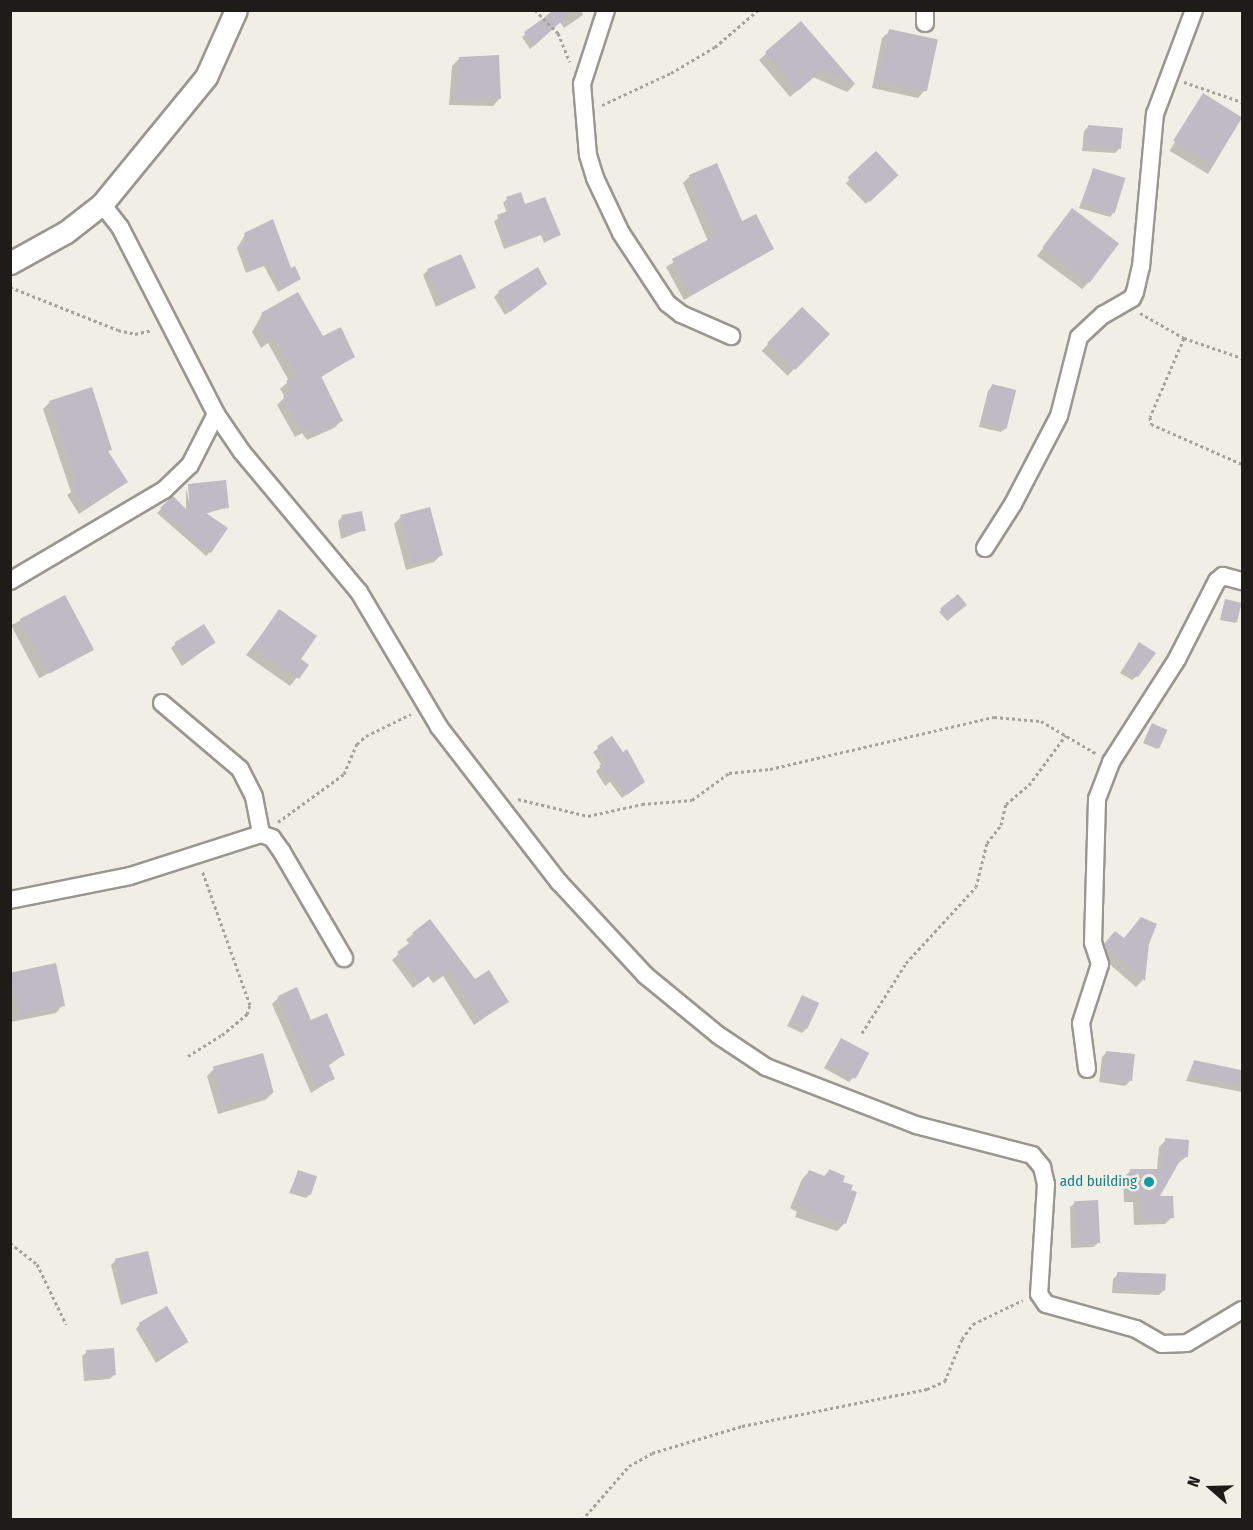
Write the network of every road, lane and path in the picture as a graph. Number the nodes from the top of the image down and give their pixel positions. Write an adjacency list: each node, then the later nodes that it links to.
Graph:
1 (236, 10): 10 (street)
2 (535, 10): 7 (path)
3 (606, 10): 7 (street)
4 (758, 10): 9 (path)
5 (1194, 10): 6 (street)
6 (1168, 76): 8 (path); 13 (street)
7 (582, 84): 9 (street)
8 (1242, 102)
9 (583, 114): 15 (street)
10 (102, 204): 11 (street); 14 (street)
11 (10, 263)
12 (10, 287): 14 (path)
13 (1132, 298): 16 (path); 20 (street)
14 (169, 322): 18 (street)
15 (731, 336)
16 (1184, 338): 17 (path); 19 (path)
17 (1242, 358)
18 (216, 414): 21 (street); 24 (street)
19 (1242, 464)
20 (985, 548)
21 (10, 581)
22 (1242, 581): 26 (street)
23 (162, 703): 28 (street)
24 (429, 707): 27 (street); 28 (path)
25 (1066, 735): 26 (path); 27 (path); 32 (path)
26 (1111, 762): 34 (street)
27 (490, 791): 36 (street)
28 (261, 834): 29 (street); 31 (street)
29 (197, 854): 30 (street); 33 (path)
30 (10, 900)
31 (345, 958)
32 (862, 1033)
33 (188, 1056)
34 (1087, 1069)
35 (10, 1243): 38 (path)
36 (1039, 1294): 37 (street); 39 (path)
37 (1242, 1310)
38 (66, 1324)
39 (582, 1520)

